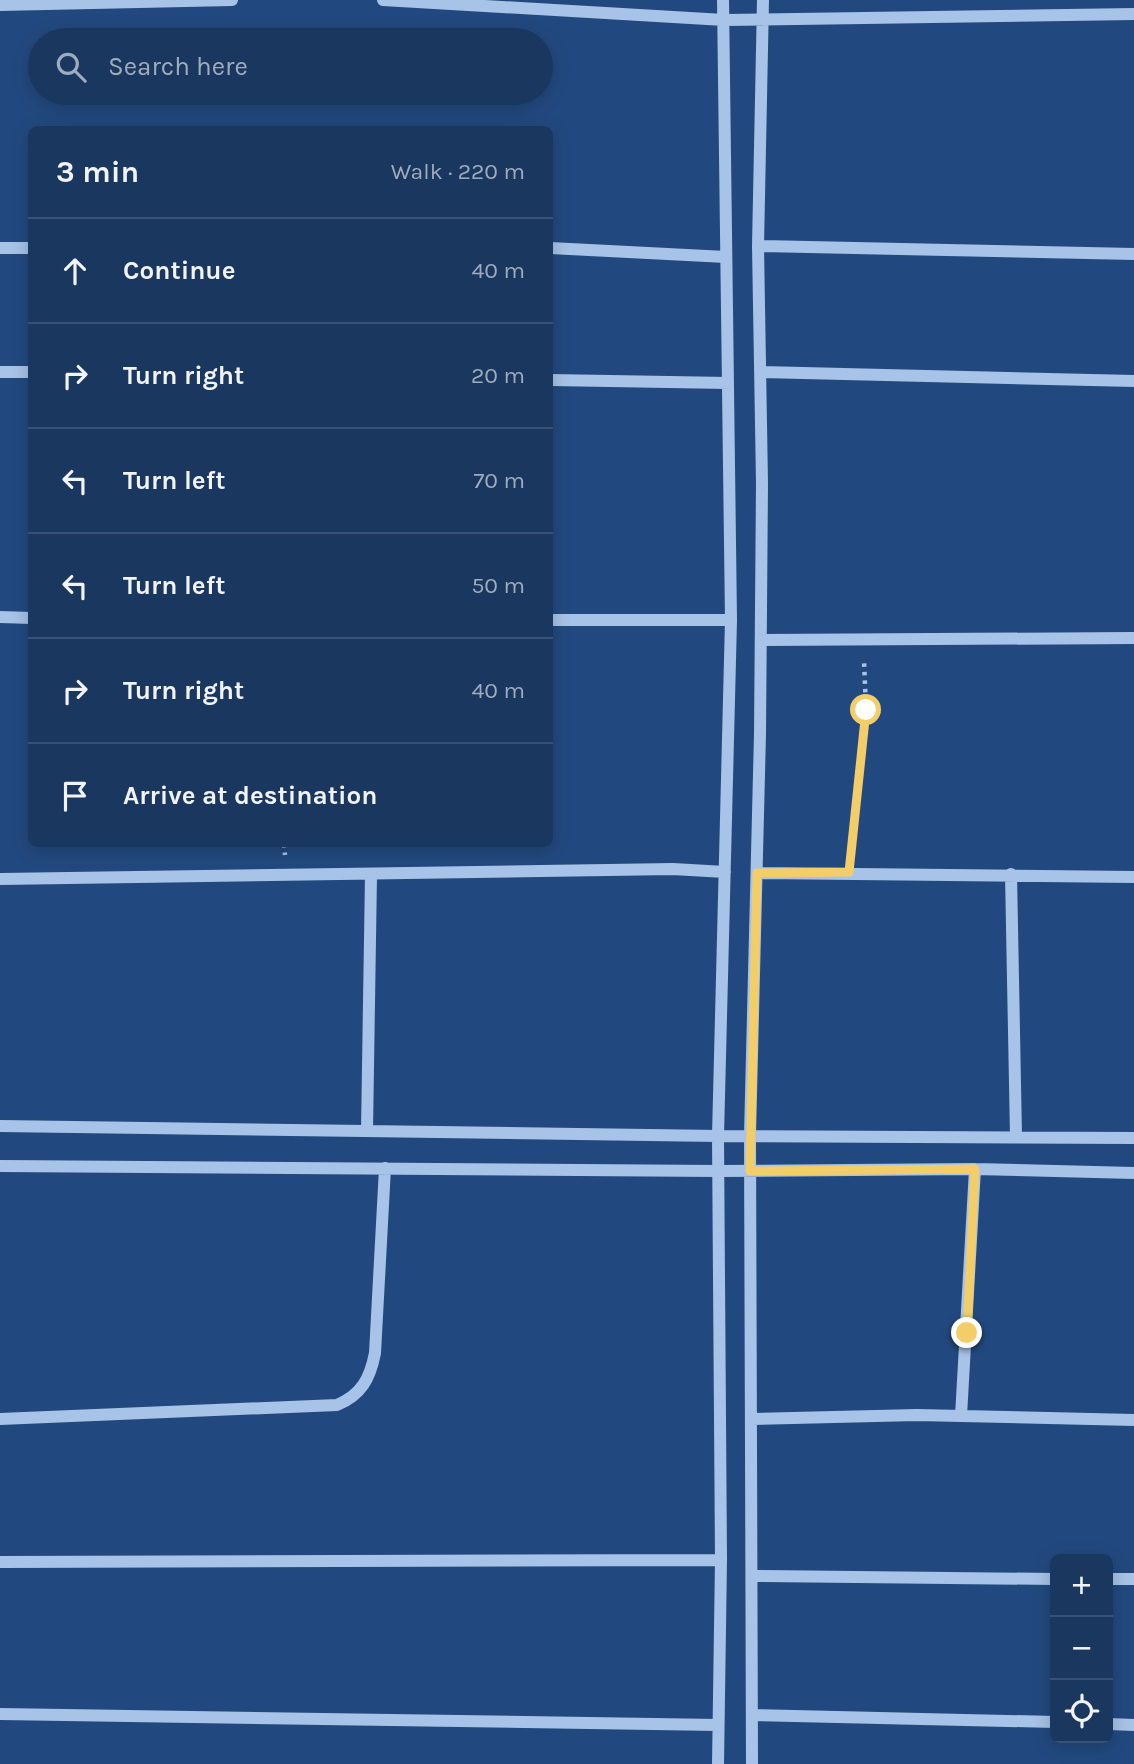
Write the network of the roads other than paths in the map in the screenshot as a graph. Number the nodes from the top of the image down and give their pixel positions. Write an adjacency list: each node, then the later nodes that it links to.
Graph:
1 (232, 0): 5 (street)
2 (383, 0): 7 (street)
3 (723, 0): 7 (street)
4 (763, 0): 8 (street)
5 (0, 5)
6 (1134, 15): 8 (street)
7 (724, 20): 8 (street); 14 (street)
8 (763, 20): 9 (street)
9 (758, 246): 13 (street); 17 (street)
10 (0, 248): 11 (street)
11 (28, 248)
12 (553, 248): 14 (street)
13 (1134, 254)
14 (726, 257): 20 (street)
15 (0, 372): 16 (street)
16 (28, 372)
17 (760, 372): 19 (street); 26 (street)
18 (553, 380): 20 (street)
19 (1134, 381)
20 (728, 383): 24 (street)
21 (0, 617): 22 (street)
22 (28, 618)
23 (553, 620): 24 (street)
24 (731, 620): 27 (street)
25 (1134, 638): 26 (street)
26 (761, 640): 28 (street)
27 (725, 872): 30 (street); 36 (street)
28 (757, 873): 29 (street); 35 (street)
29 (1011, 874): 31 (street); 37 (street)
30 (371, 875): 32 (street); 34 (street)
31 (1134, 877)
32 (0, 879)
33 (0, 1126): 34 (street)
34 (367, 1130): 36 (street)
35 (750, 1135): 36 (street); 37 (street); 43 (street)
36 (718, 1136): 42 (street)
37 (1016, 1136): 38 (street)
38 (1134, 1138)
39 (0, 1166): 40 (street)
40 (385, 1168): 42 (street); 46 (street)
41 (975, 1169): 43 (street); 44 (street); 45 (street)
42 (718, 1171): 43 (street); 49 (street)
43 (750, 1171): 47 (street)
44 (1134, 1173)
45 (961, 1416): 47 (street); 48 (street)
46 (0, 1419)
47 (751, 1419): 51 (street)
48 (1134, 1420)
49 (721, 1560): 50 (street); 59 (street)
50 (0, 1562)
51 (753, 1576): 52 (street); 56 (street)
52 (1050, 1579)
53 (1113, 1579): 54 (street)
54 (1134, 1580)
55 (0, 1714): 59 (street)
56 (753, 1715): 57 (street); 62 (street)
57 (1050, 1722)
58 (1113, 1724): 60 (street)
59 (718, 1725): 61 (street)
60 (1134, 1725)
61 (718, 1764)
62 (752, 1764)

